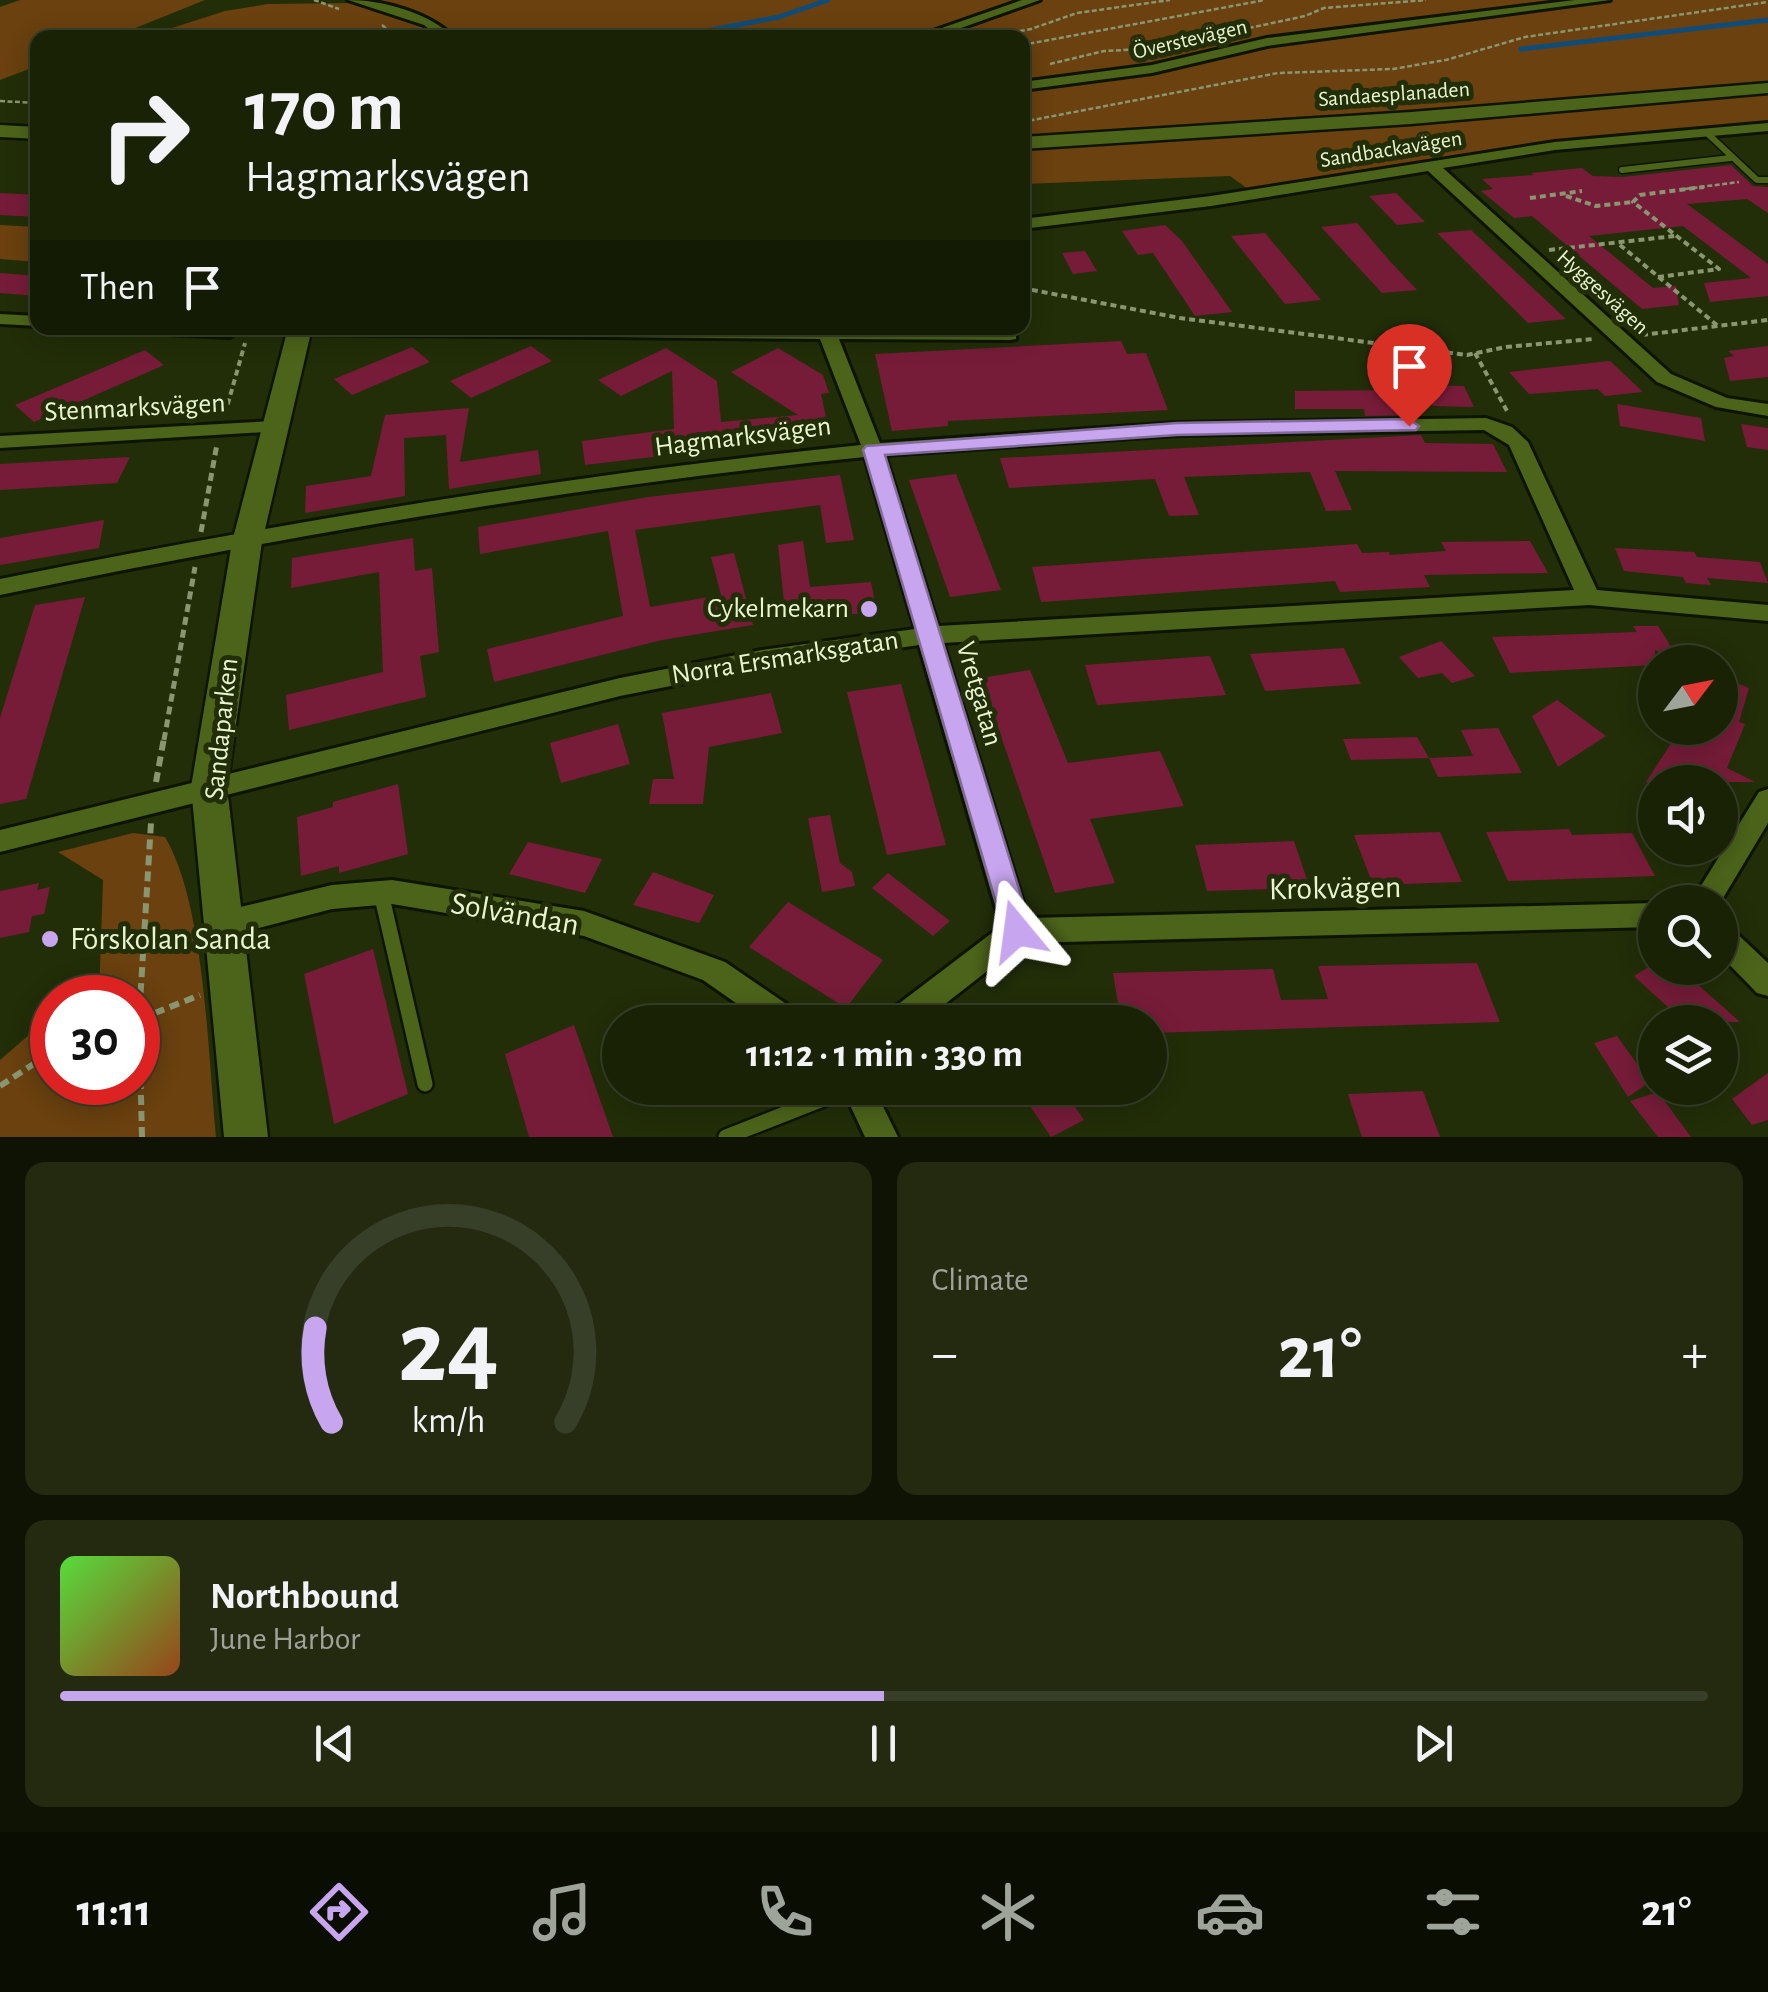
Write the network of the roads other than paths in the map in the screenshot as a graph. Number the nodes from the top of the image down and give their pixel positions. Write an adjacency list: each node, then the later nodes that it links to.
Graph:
1 (354, 0): 4 (street)
2 (1034, 0): 5 (street)
3 (1604, 0): 6 (street, Överstevägen)
4 (438, 30)
5 (944, 30)
6 (1030, 85)
7 (1768, 88): 14 (main road, Sandaesplanaden)
8 (0, 121): 9 (main road)
9 (30, 122)
10 (1768, 128): 13 (street, Sandbackavägen)
11 (0, 131): 12 (main road)
12 (30, 133)
13 (1707, 133): 15 (lane); 16 (street, Sandbackavägen)
14 (1030, 142)
15 (1731, 158): 17 (lane); 18 (lane)
16 (1431, 166): 19 (street, Sandbackavägen); 26 (street, Hyggesvägen)
17 (1622, 170)
18 (1768, 180)
19 (1030, 223)
20 (0, 319): 21 (street)
21 (30, 321)
22 (298, 335): 27 (main road, Sandaparken)
23 (762, 335): 25 (street)
24 (919, 335): 25 (street)
25 (828, 336): 29 (street, Vretgatan)
26 (1768, 410)
27 (274, 427): 28 (street, Stenmarksvägen); 30 (main road, Sandaparken)
28 (0, 442)
29 (873, 450): 30 (street, Hagmarksvägen); 32 (street, Hagmarksvägen); 34 (street, Vretgatan)
30 (248, 542): 31 (street, Hagmarksvägen); 35 (main road, Sandaparken)
31 (0, 587)
32 (1589, 597): 33 (street, Norra Ersmarksgatan); 34 (street, Norra Ersmarksgatan)
33 (1768, 613)
34 (930, 635): 35 (street, Norra Ersmarksgatan); 42 (street, Vretgatan)
35 (209, 787): 37 (street, Norra Ersmarksgatan); 41 (main road, Sandaparken)
36 (1768, 800): 38 (street)
37 (0, 841)
38 (1716, 885)
39 (381, 893): 41 (street, Solvändan); 45 (street, Solvändan); 47 (lane)
40 (1638, 915): 42 (street, Krokvägen)
41 (224, 924): 50 (main road, Sandaparken)
42 (1017, 931): 46 (street)
43 (1738, 954): 44 (street)
44 (1768, 983)
45 (762, 1005)
46 (921, 1005)
47 (425, 1084)
48 (810, 1105): 51 (lane)
49 (864, 1105): 52 (street)
50 (246, 1137)
51 (726, 1137)
52 (882, 1137)

